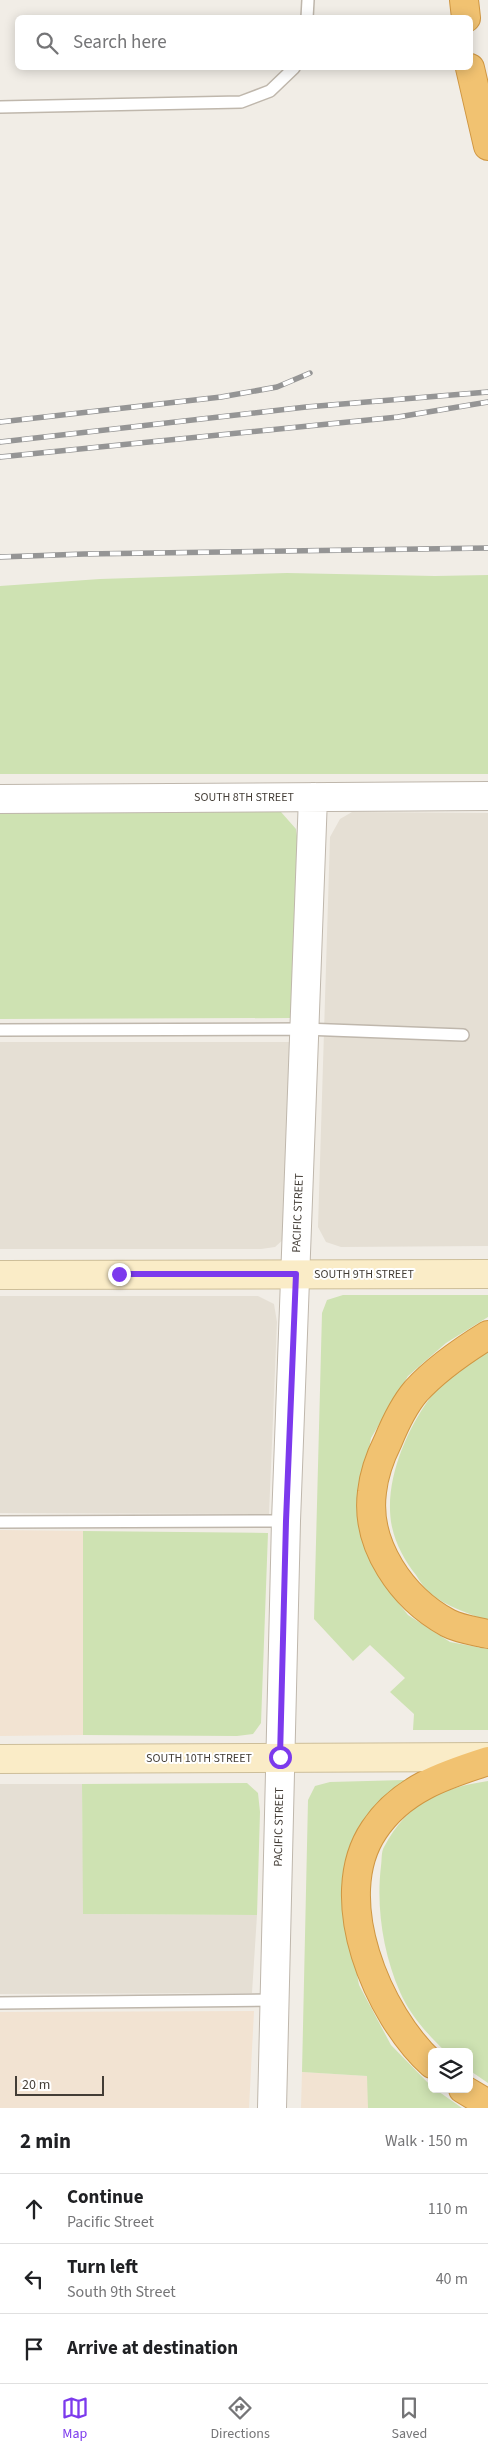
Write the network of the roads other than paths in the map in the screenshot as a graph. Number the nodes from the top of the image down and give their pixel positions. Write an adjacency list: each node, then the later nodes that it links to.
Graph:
1 (308, 0): 3 (lane)
2 (464, 0): 4 (highway)
3 (307, 15)
4 (466, 15)
5 (292, 70): 7 (lane)
6 (470, 70): 8 (highway)
7 (0, 107)
8 (488, 146)
9 (488, 796): 10 (street, SOUTH 8TH STREET)
10 (313, 797): 11 (street, SOUTH 8TH STREET); 12 (street, PACIFIC STREET)
11 (0, 799)
12 (304, 1029): 13 (lane); 14 (lane); 15 (street, PACIFIC STREET)
13 (0, 1030)
14 (463, 1035)
15 (296, 1274): 16 (main road, SOUTH 9TH STREET); 17 (main road, SOUTH 9TH STREET); 19 (street, PACIFIC STREET)
16 (488, 1274)
17 (0, 1275)
18 (488, 1335): 21 (highway)
19 (286, 1521): 20 (lane); 22 (street, PACIFIC STREET)
20 (0, 1522)
21 (488, 1634)
22 (280, 1757): 23 (main road, SOUTH 10TH STREET); 24 (main road, SOUTH 10TH STREET); 25 (street, PACIFIC STREET)
23 (0, 1759)
24 (488, 1759): 27 (highway)
25 (275, 2000): 26 (lane); 30 (street, PACIFIC STREET)
26 (0, 2003)
27 (428, 2060)
28 (470, 2093): 29 (highway)
29 (488, 2104)
30 (272, 2108)

